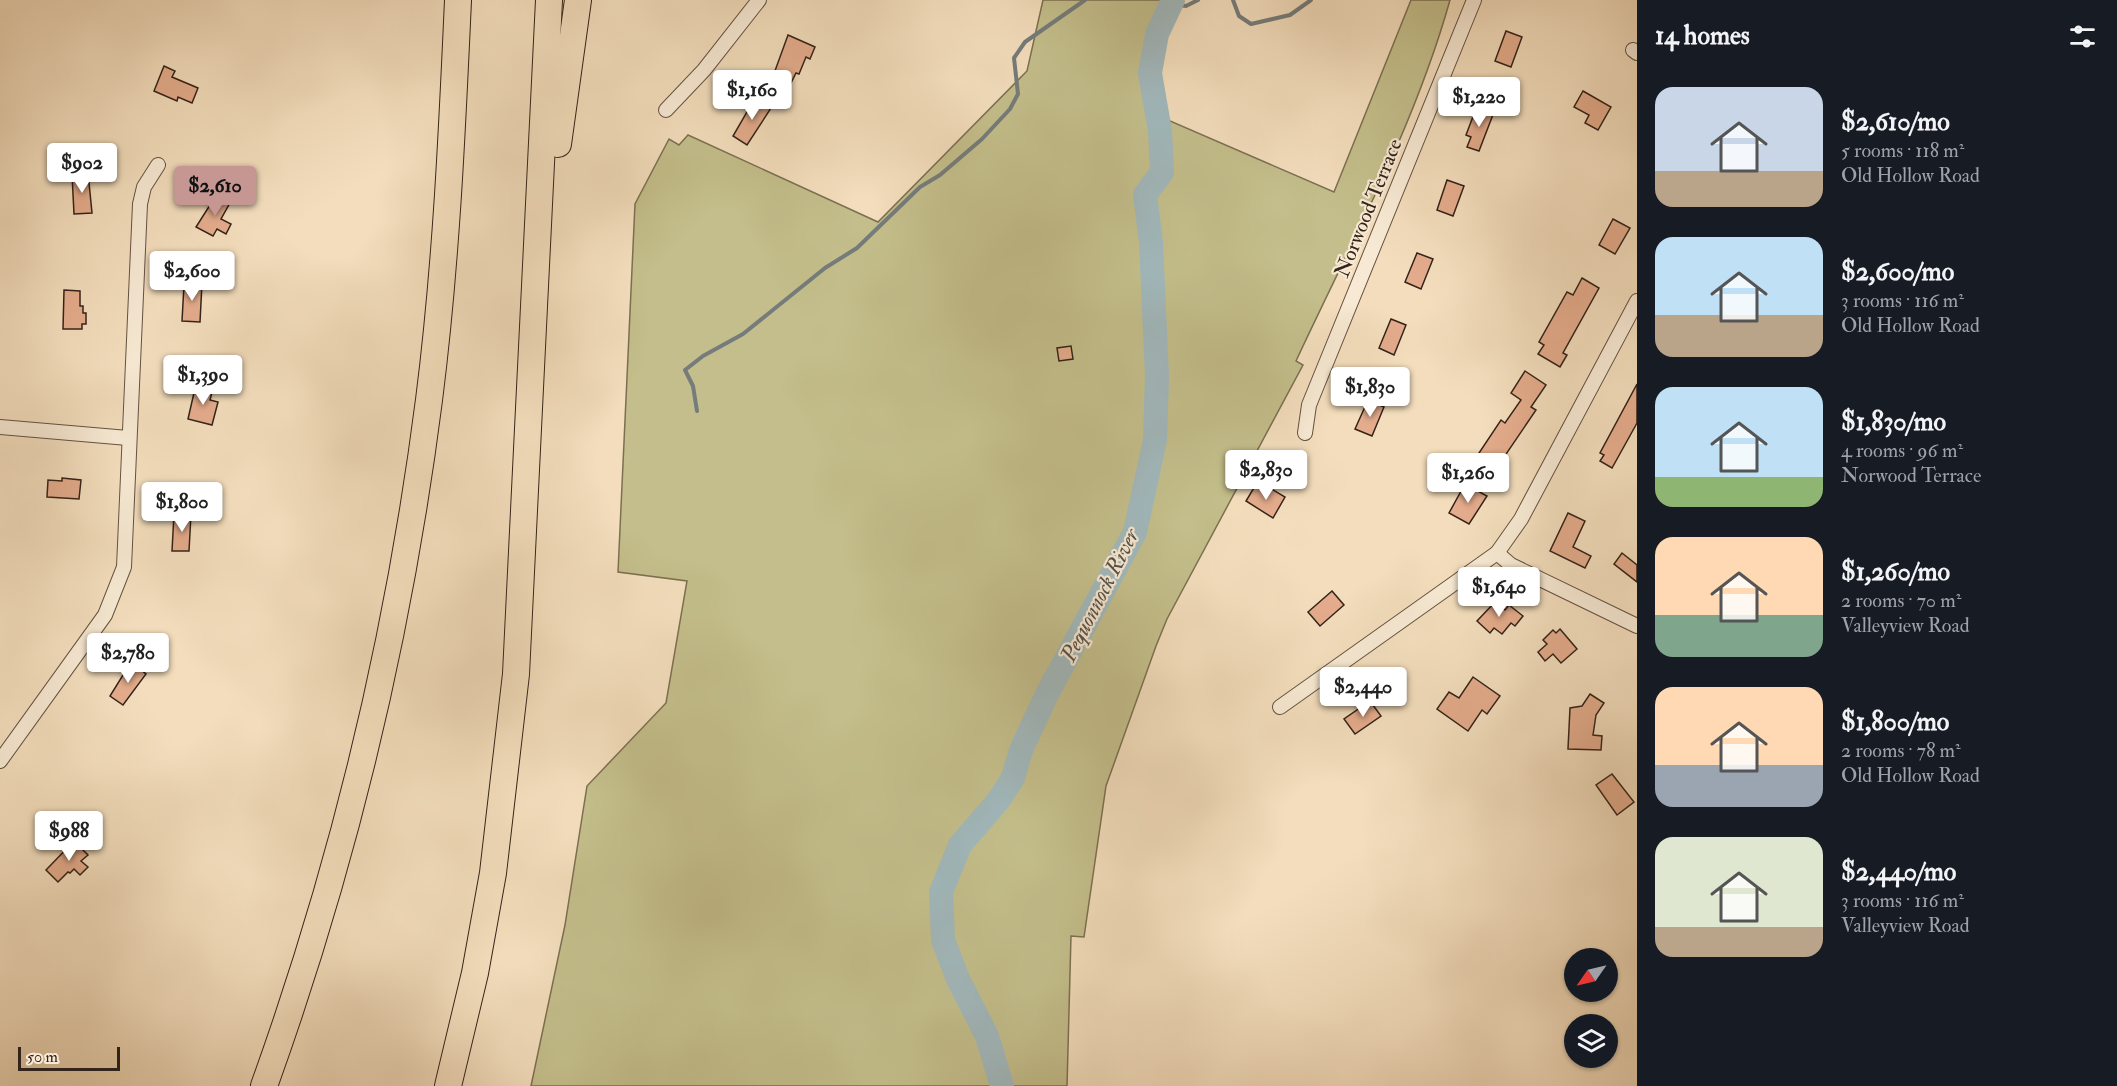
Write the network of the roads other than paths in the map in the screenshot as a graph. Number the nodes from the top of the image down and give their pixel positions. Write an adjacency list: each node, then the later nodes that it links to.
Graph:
1 (445, 0): 9 (highway)
2 (458, 0): 9 (highway)
3 (549, 0): 11 (highway)
4 (578, 0): 11 (highway)
5 (759, 0): 7 (street)
6 (1474, 0): 13 (street, Norwood Terrace)
7 (666, 110)
8 (158, 165): 14 (street)
9 (448, 199): 19 (highway)
10 (1637, 301): 15 (street)
11 (531, 374): 20 (highway)
12 (0, 427): 14 (street)
13 (1305, 433)
14 (128, 438): 18 (street)
15 (1497, 552): 16 (street); 17 (street)
16 (1637, 626)
17 (1280, 707)
18 (0, 760)
19 (264, 1086)
20 (448, 1086)

